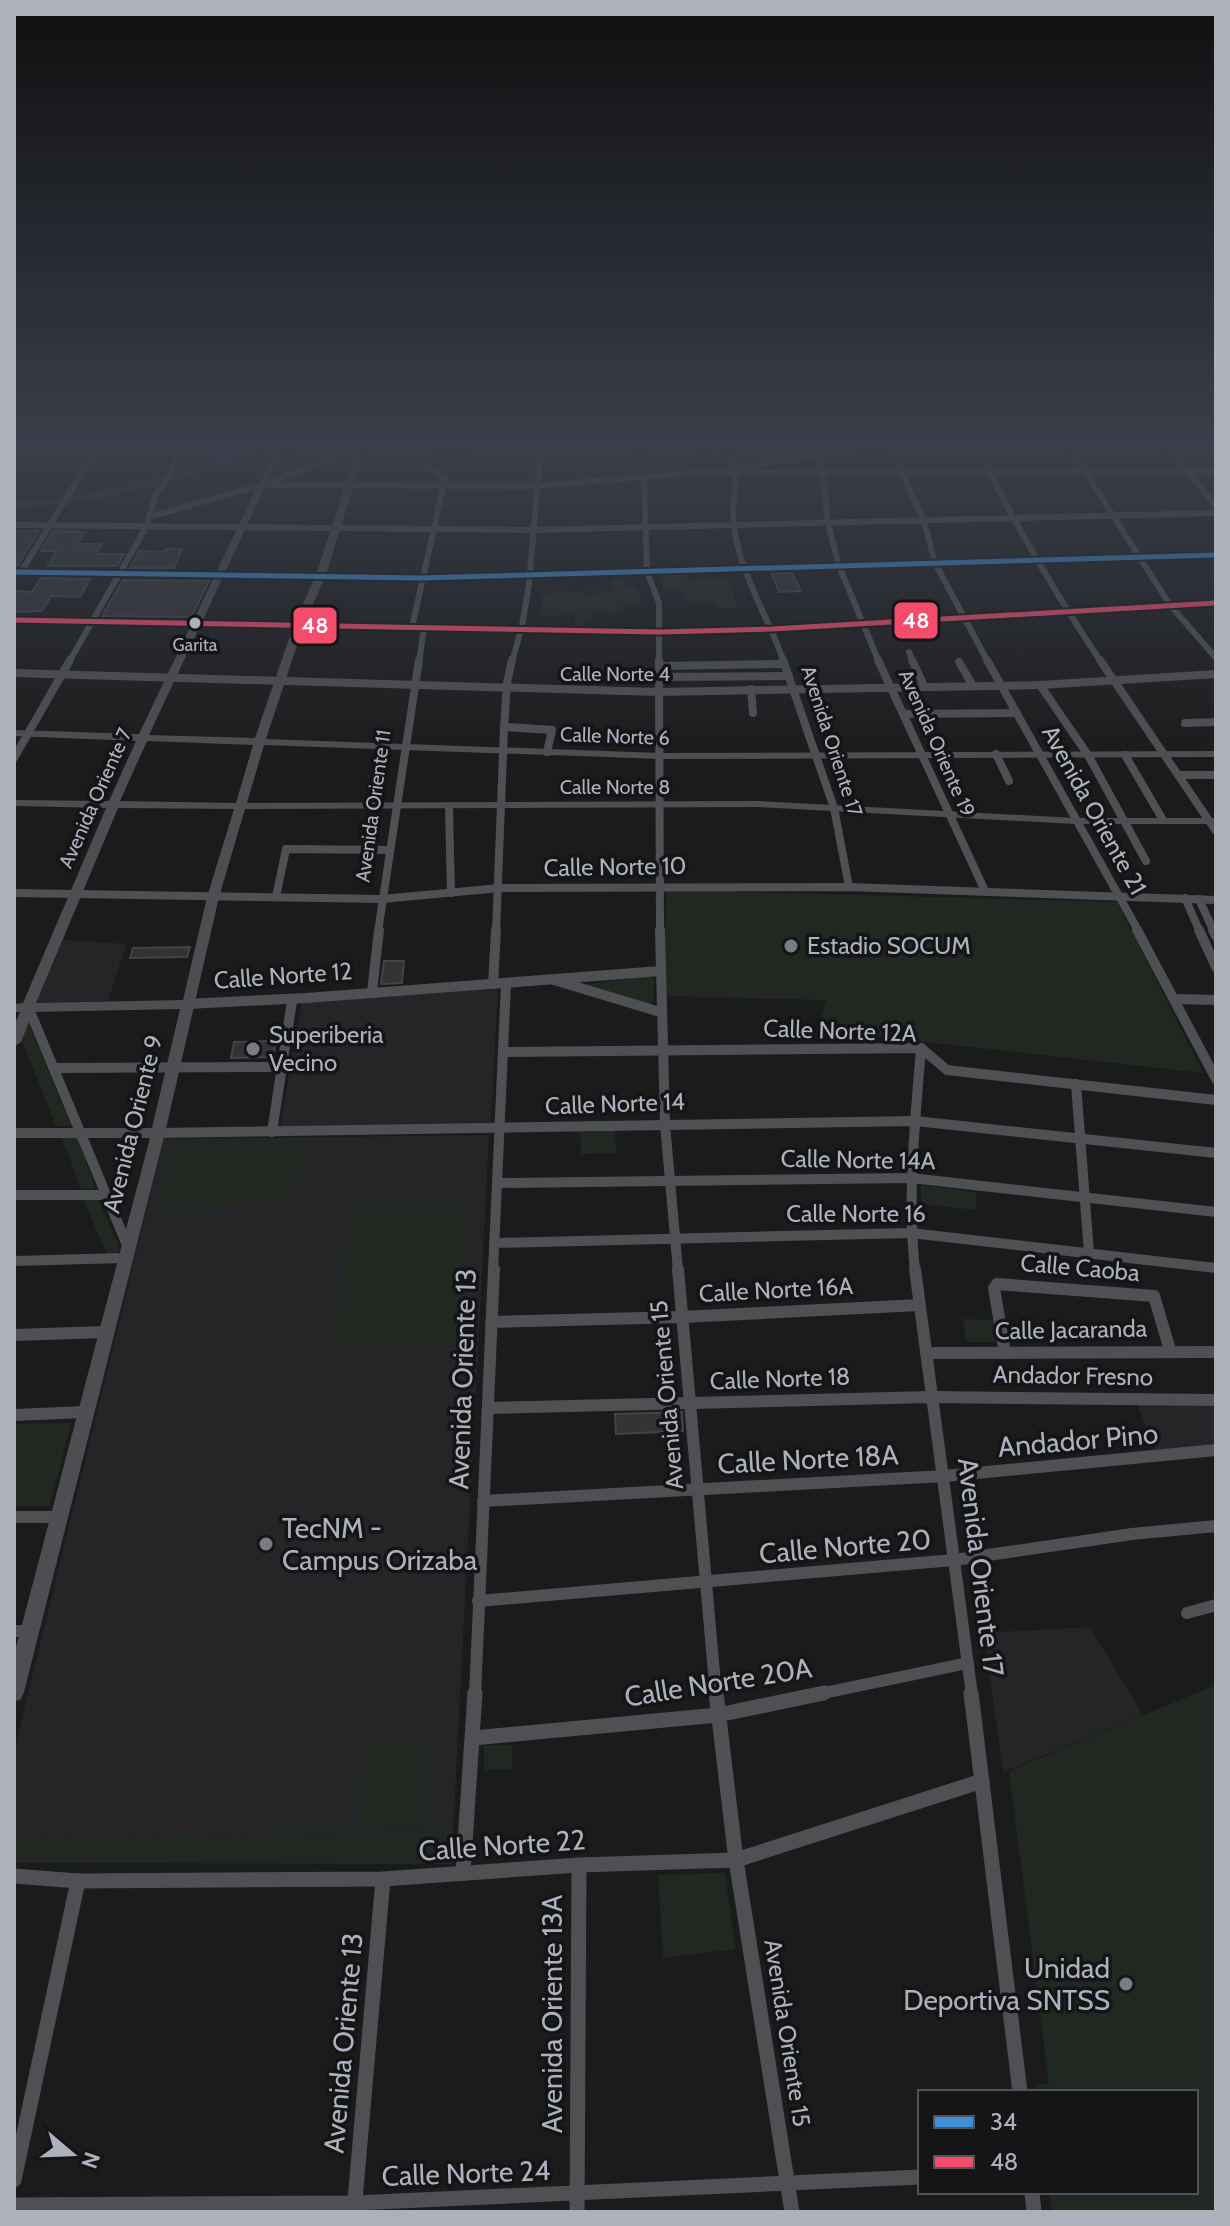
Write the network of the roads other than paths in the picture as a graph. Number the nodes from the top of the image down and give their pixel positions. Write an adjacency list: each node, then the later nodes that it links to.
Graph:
1 (34, 549): 19 (street)
2 (133, 549): 20 (street)
3 (230, 549): 22 (street, Avenida Oriente 7)
4 (328, 549): 23 (street, Avenida Oriente 9)
5 (430, 549): 25 (street)
6 (532, 549): 24 (street)
7 (647, 549): 21 (street, Avenida Oriente 15)
8 (739, 549): 18 (street, Avenida Oriente 17)
9 (835, 549): 17 (street, Avenida Oriente 19)
10 (931, 549): 16 (street, Avenida Oriente 21)
11 (1030, 549): 15 (street)
12 (1135, 549): 14 (street)
13 (1216, 555): 14 (street)
14 (1140, 557): 15 (street); 27 (street)
15 (1036, 560): 16 (street); 28 (street)
16 (935, 563): 17 (street); 29 (street, Avenida Oriente 21)
17 (839, 566): 18 (street); 34 (street, Avenida Oriente 19)
18 (744, 569): 21 (street); 38 (street, Avenida Oriente 17)
19 (17, 572): 20 (street)
20 (119, 572): 22 (street); 31 (street)
21 (647, 572): 24 (street); 39 (street, Avenida Oriente 15)
22 (219, 575): 23 (street); 32 (street, Avenida Oriente 7)
23 (321, 575): 25 (street); 33 (street, Avenida Oriente 9)
24 (528, 576): 25 (street); 37 (street)
25 (422, 578): 35 (street)
26 (1216, 603): 27 (street)
27 (1170, 605): 28 (street); 41 (street)
28 (1067, 611): 29 (street); 52 (street)
29 (963, 617): 34 (street); 54 (street, Avenida Oriente 21)
30 (14, 620): 31 (street)
31 (94, 621): 32 (street); 46 (street)
32 (196, 622): 33 (street); 48 (street, Avenida Oriente 7)
33 (299, 624): 35 (street); 51 (street, Avenida Oriente 9)
34 (862, 624): 38 (street); 58 (street, Avenida Oriente 19)
35 (412, 627): 36 (street)
36 (424, 627): 37 (street); 53 (street, Avenida Oriente 11)
37 (521, 627): 39 (street); 60 (street)
38 (772, 629): 39 (street); 43 (street, Avenida Oriente 17)
39 (660, 632): 44 (street, Avenida Oriente 15)
40 (909, 652): 56 (street)
41 (1216, 658)
42 (959, 662): 57 (street)
43 (784, 664): 44 (street); 49 (street, Avenida Oriente 17)
44 (659, 666): 50 (street, Avenida Oriente 15)
45 (14, 673): 46 (street, Calle Norte 4)
46 (63, 674): 48 (street, Calle Norte 4); 70 (street)
47 (1216, 674): 52 (street, Calle Norte 4)
48 (170, 676): 51 (street, Calle Norte 4); 71 (street, Avenida Oriente 7)
49 (789, 676): 50 (street); 59 (street, Avenida Oriente 17)
50 (659, 677): 62 (street, Avenida Oriente 15)
51 (281, 679): 53 (street, Calle Norte 4); 72 (street, Avenida Oriente 9)
52 (1113, 682): 55 (street, Calle Norte 4); 79 (street)
53 (414, 684): 60 (street, Calle Norte 4); 73 (street, Avenida Oriente 11)
54 (1003, 685): 55 (street, Calle Norte 4); 57 (street, Calle Norte 4); 64 (street, Avenida Oriente 21)
55 (1040, 685): 81 (street)
56 (924, 686): 57 (street, Calle Norte 4); 58 (street, Calle Norte 4)
57 (973, 686)
58 (893, 687): 59 (street, Calle Norte 4); 65 (street, Avenida Oriente 19)
59 (794, 688): 61 (street, Calle Norte 4); 84 (street, Avenida Oriente 17)
60 (506, 689): 62 (street, Calle Norte 4); 68 (street)
61 (751, 689): 62 (street, Calle Norte 4); 63 (street)
62 (658, 692): 83 (street, Avenida Oriente 15)
63 (753, 713)
64 (1017, 713): 65 (street); 78 (street, Avenida Oriente 21)
65 (906, 714): 76 (street, Avenida Oriente 19)
66 (1216, 722): 67 (street)
67 (1185, 723)
68 (506, 727): 74 (street); 75 (street)
69 (14, 733): 70 (street, Calle Norte 6)
70 (27, 733): 71 (street, Calle Norte 6); 85 (street)
71 (145, 736): 72 (street, Calle Norte 6); 90 (street, Avenida Oriente 7)
72 (260, 740): 73 (street, Calle Norte 6); 91 (street, Avenida Oriente 9)
73 (404, 746): 74 (street, Calle Norte 6); 92 (street, Avenida Oriente 11)
74 (501, 750): 75 (street, Calle Norte 6); 94 (street)
75 (547, 752): 83 (street, Calle Norte 6)
76 (923, 754): 77 (street, Calle Norte 6); 84 (street, Calle Norte 6); 97 (street, Avenida Oriente 19)
77 (996, 754): 78 (street, Calle Norte 6); 88 (street)
78 (1039, 754): 81 (street, Calle Norte 6); 100 (street, Avenida Oriente 21)
79 (1166, 754): 80 (street, Calle Norte 6); 82 (street, Calle Norte 6); 86 (street)
80 (1216, 754)
81 (1088, 755): 82 (street, Calle Norte 6); 98 (street)
82 (1125, 755): 99 (street)
83 (661, 756): 84 (street, Calle Norte 6); 95 (street, Avenida Oriente 15)
84 (818, 757): 96 (street, Avenida Oriente 17)
85 (14, 758)
86 (1179, 775): 87 (street); 101 (street)
87 (1216, 775)
88 (1009, 781)
89 (14, 803): 90 (street, Calle Norte 8)
90 (115, 805): 91 (street, Calle Norte 8); 110 (street, Avenida Oriente 7)
91 (239, 806): 92 (street, Calle Norte 8); 112 (street, Avenida Oriente 9)
92 (396, 806): 93 (street, Calle Norte 8); 102 (street, Avenida Oriente 11)
93 (449, 806): 94 (street, Calle Norte 8); 109 (street)
94 (498, 806): 95 (street, Calle Norte 8); 106 (street)
95 (660, 806): 96 (street, Calle Norte 8); 104 (street, Avenida Oriente 15)
96 (834, 808): 97 (street, Calle Norte 8); 105 (street, Avenida Oriente 17)
97 (950, 816): 100 (street, Calle Norte 8); 107 (street, Avenida Oriente 19)
98 (1124, 820): 99 (street, Calle Norte 8); 100 (street, Calle Norte 8); 103 (street)
99 (1163, 820): 101 (street, Calle Norte 8)
100 (1075, 821): 111 (street, Avenida Oriente 21)
101 (1214, 824)
102 (389, 850): 113 (street); 115 (street, Avenida Oriente 11)
103 (1146, 861)
104 (661, 886): 105 (street, Calle Norte 10); 106 (street, Calle Norte 10); 121 (street, Avenida Oriente 15)
105 (849, 887): 107 (street, Calle Norte 10)
106 (500, 888): 109 (street, Calle Norte 10); 124 (street)
107 (985, 891): 111 (street, Calle Norte 10)
108 (14, 893): 110 (street, Calle Norte 10)
109 (451, 893): 115 (street, Calle Norte 10)
110 (74, 894): 112 (street, Calle Norte 10); 132 (street, Avenida Oriente 7)
111 (1117, 896): 114 (street, Calle Norte 10); 128 (street, Avenida Oriente 21)
112 (213, 897): 113 (street, Calle Norte 10); 131 (street, Avenida Oriente 9)
113 (276, 897): 115 (street, Calle Norte 10)
114 (1185, 898): 116 (street, Calle Norte 10); 119 (street)
115 (382, 899): 127 (street, Avenida Oriente 11)
116 (1199, 899): 117 (street, Calle Norte 10); 118 (street)
117 (1216, 900)
118 (1216, 936)
119 (1212, 948): 120 (street)
120 (1216, 967)
121 (661, 971): 122 (street, Calle Norte 12); 133 (street, Avenida Oriente 15)
122 (572, 976): 123 (street, Calle Norte 12); 126 (street)
123 (554, 980): 125 (street, Calle Norte 12); 126 (street, Calle Norte 12)
124 (493, 984): 125 (street, Calle Norte 12); 127 (street, Calle Norte 12)
125 (506, 984): 137 (street, Avenida Oriente 13)
126 (570, 987): 133 (street, Calle Norte 12)
127 (372, 992): 130 (street, Calle Norte 12)
128 (1176, 999): 129 (street); 141 (street, Avenida Oriente 21)
129 (1216, 1000)
130 (292, 1001): 131 (street, Calle Norte 12); 139 (street)
131 (187, 1004): 132 (street, Calle Norte 12); 138 (street, Avenida Oriente 9)
132 (21, 1008): 134 (street, Avenida Oriente 7); 140 (street)
133 (660, 1012): 136 (street, Avenida Oriente 15)
134 (14, 1042)
135 (921, 1048): 136 (street, Calle Norte 12A); 142 (street, Calle Norte 12A); 144 (street, Avenida Oriente 17)
136 (661, 1049): 137 (street, Calle Norte 12A); 145 (street, Avenida Oriente 15)
137 (503, 1052): 146 (street, Avenida Oriente 13)
138 (172, 1066): 139 (street); 140 (street); 150 (street, Avenida Oriente 9)
139 (282, 1067): 148 (street)
140 (56, 1068): 147 (street)
141 (1216, 1079)
142 (1076, 1084): 143 (street, Calle Norte 12A); 151 (street)
143 (1216, 1100)
144 (915, 1121): 145 (street, Calle Norte 14); 151 (street, Calle Norte 14); 153 (street, Avenida Oriente 17)
145 (665, 1124): 146 (street, Calle Norte 14); 154 (street, Avenida Oriente 15)
146 (500, 1129): 148 (street, Calle Norte 14); 155 (street, Avenida Oriente 13)
147 (80, 1132): 149 (street, Calle Norte 14); 150 (street, Calle Norte 14); 157 (street)
148 (272, 1132): 150 (street, Calle Norte 14)
149 (14, 1133)
150 (158, 1133): 163 (street, Avenida Oriente 9)
151 (1078, 1138): 152 (street, Calle Norte 14); 158 (street)
152 (1216, 1153)
153 (911, 1178): 154 (street, Calle Norte 14A); 158 (street, Calle Norte 14A); 160 (street, Avenida Oriente 17)
154 (671, 1180): 155 (street, Calle Norte 14A); 161 (street, Avenida Oriente 15)
155 (498, 1183): 162 (street, Avenida Oriente 13)
156 (14, 1195): 157 (street)
157 (106, 1195): 163 (street)
158 (1083, 1196): 159 (street, Calle Norte 14A); 164 (street)
159 (1216, 1212)
160 (911, 1233): 161 (street, Calle Norte 16); 164 (street, Calle Norte 16); 167 (street, Avenida Oriente 17)
161 (676, 1239): 162 (street, Calle Norte 16); 168 (street, Avenida Oriente 15)
162 (494, 1243): 169 (street, Avenida Oriente 13)
163 (126, 1251): 165 (street); 170 (street, Avenida Oriente 9)
164 (1089, 1253): 166 (street, Calle Norte 16)
165 (14, 1261)
166 (1216, 1268)
167 (919, 1305): 168 (street, Calle Norte 16A); 174 (street, Avenida Oriente 17)
168 (683, 1317): 169 (street, Calle Norte 16A); 178 (street, Avenida Oriente 15)
169 (491, 1322): 179 (street, Avenida Oriente 13)
170 (105, 1332): 171 (street); 180 (street, Avenida Oriente 9)
171 (14, 1335)
172 (1170, 1350): 173 (street, Calle Jacaranda); 175 (street, Calle Jacaranda); 175 (street, Calle Caoba)
173 (1216, 1352)
174 (926, 1353): 175 (street, Calle Jacaranda); 176 (street, Avenida Oriente 17)
175 (1005, 1353)
176 (930, 1397): 177 (street, Andador Fresno); 178 (street, Calle Norte 18); 183 (street, Avenida Oriente 17)
177 (1216, 1400)
178 (690, 1404): 179 (street, Calle Norte 18); 184 (street, Avenida Oriente 15)
179 (488, 1408): 185 (street, Avenida Oriente 13)
180 (84, 1412): 181 (street); 187 (street, Avenida Oriente 9)
181 (14, 1415)
182 (1216, 1450): 183 (street, Andador Pino)
183 (945, 1476): 184 (street, Calle Norte 18A); 189 (street, Avenida Oriente 17)
184 (696, 1489): 185 (street, Calle Norte 18A); 190 (street, Avenida Oriente 15)
185 (483, 1501): 191 (street, Avenida Oriente 13)
186 (14, 1517): 187 (street)
187 (59, 1517): 194 (street, Avenida Oriente 9)
188 (1216, 1526): 189 (street, Calle Norte 20)
189 (954, 1560): 190 (street, Calle Norte 20); 195 (street, Avenida Oriente 17)
190 (707, 1583): 191 (street, Calle Norte 20); 197 (street, Avenida Oriente 15)
191 (478, 1601): 198 (street, Avenida Oriente 13)
192 (1216, 1605): 193 (street)
193 (1187, 1613)
194 (22, 1631): 196 (street, Avenida Oriente 9)
195 (968, 1663): 197 (street, Calle Norte 20A); 199 (street, Avenida Oriente 17)
196 (14, 1692)
197 (718, 1715): 198 (street, Calle Norte 20A); 200 (street, Avenida Oriente 15)
198 (473, 1738): 202 (street, Avenida Oriente 13)
199 (982, 1781): 200 (street, Calle Norte 22); 206 (street, Avenida Oriente 17)
200 (736, 1860): 201 (street, Calle Norte 22); 209 (street, Avenida Oriente 15)
201 (579, 1865): 202 (street, Calle Norte 22); 210 (street, Avenida Oriente 13A)
202 (463, 1873): 204 (street, Calle Norte 22)
203 (14, 1876): 205 (street, Calle Norte 22)
204 (383, 1879): 205 (street, Calle Norte 22); 213 (street, Avenida Oriente 13)
205 (78, 1881): 208 (street)
206 (1020, 2090)
207 (918, 2177): 209 (street, Calle Norte 24)
208 (14, 2180)
209 (790, 2183): 210 (street, Calle Norte 24); 214 (street, Avenida Oriente 15)
210 (577, 2203): 213 (street, Calle Norte 24)
211 (14, 2205): 212 (street, Calle Norte 24)
212 (141, 2208): 213 (street, Calle Norte 24)
213 (354, 2208)
214 (792, 2212)

